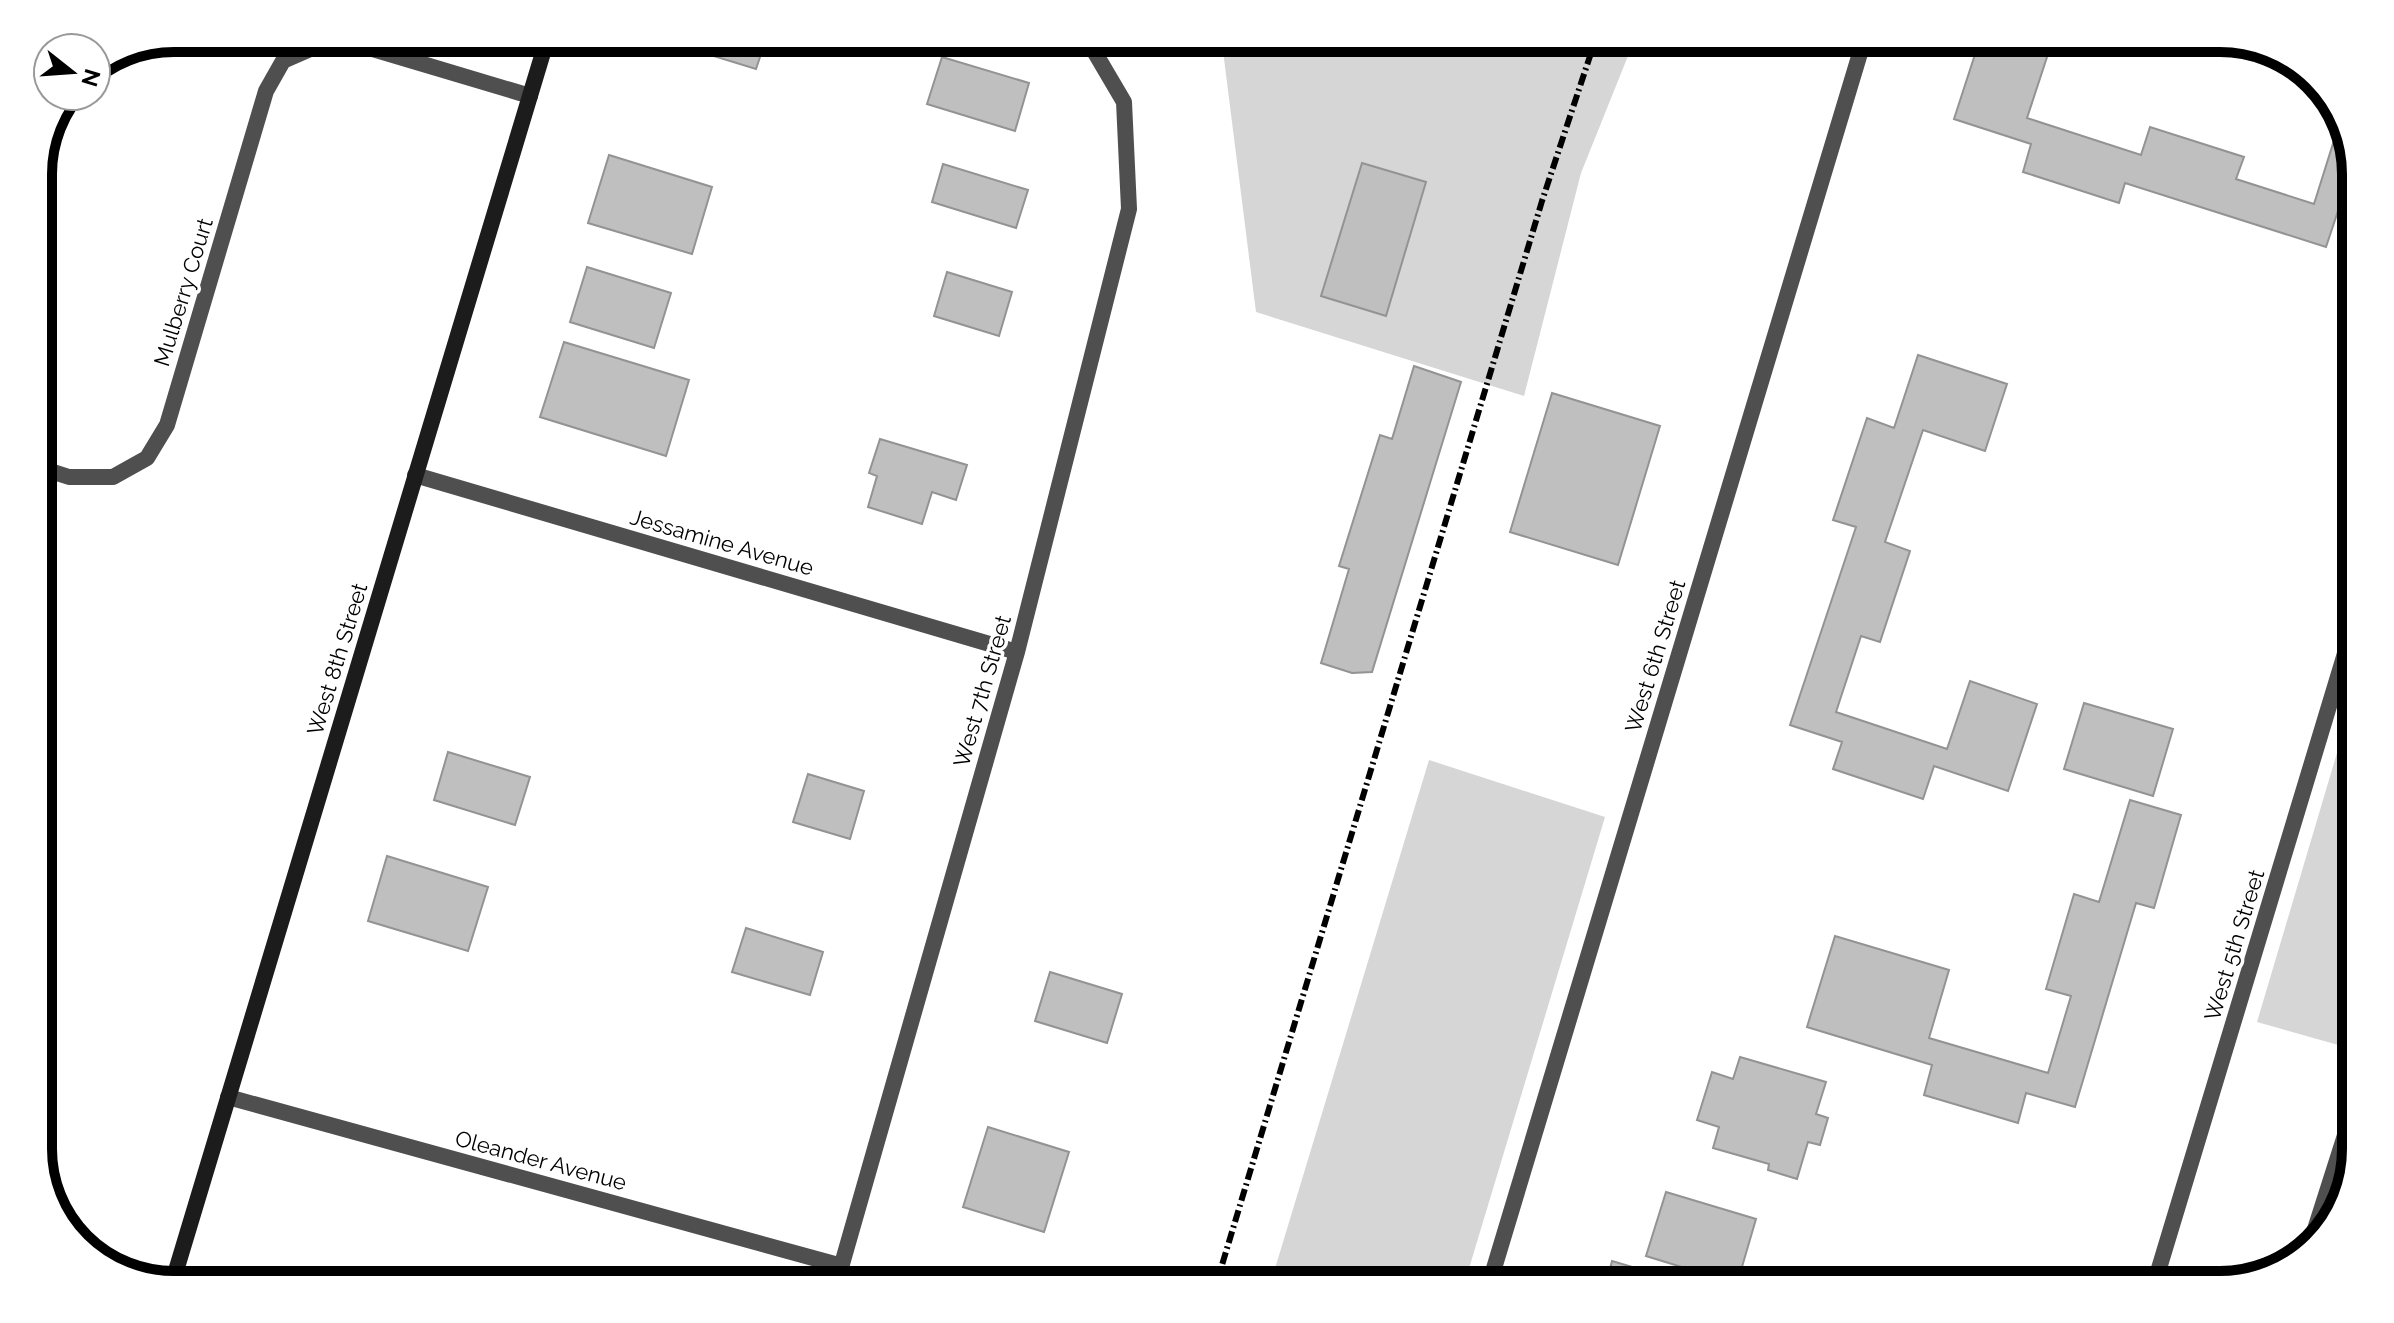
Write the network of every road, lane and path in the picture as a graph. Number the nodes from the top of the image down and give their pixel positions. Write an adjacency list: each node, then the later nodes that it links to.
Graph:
1 (304, 52): 7 (street, Mulberry Court)
2 (383, 52): 6 (street)
3 (543, 52): 6 (street, West 8th Street)
4 (1095, 52): 9 (street, West 7th Street)
5 (1860, 52): 17 (street, West 6th Street)
6 (530, 96): 8 (street, West 8th Street)
7 (52, 472)
8 (415, 475): 9 (street, Jessamine Avenue); 11 (street, West 8th Street)
9 (1017, 652): 14 (street, West 7th Street)
10 (2342, 663): 18 (street, West 5th Street)
11 (228, 1097): 14 (street, Oleander Avenue); 15 (street, West 8th Street)
12 (2342, 1145): 13 (street)
13 (2317, 1223)
14 (842, 1266): 16 (street, West 7th Street)
15 (176, 1271)
16 (840, 1271)
17 (1493, 1271)
18 (2158, 1271)

